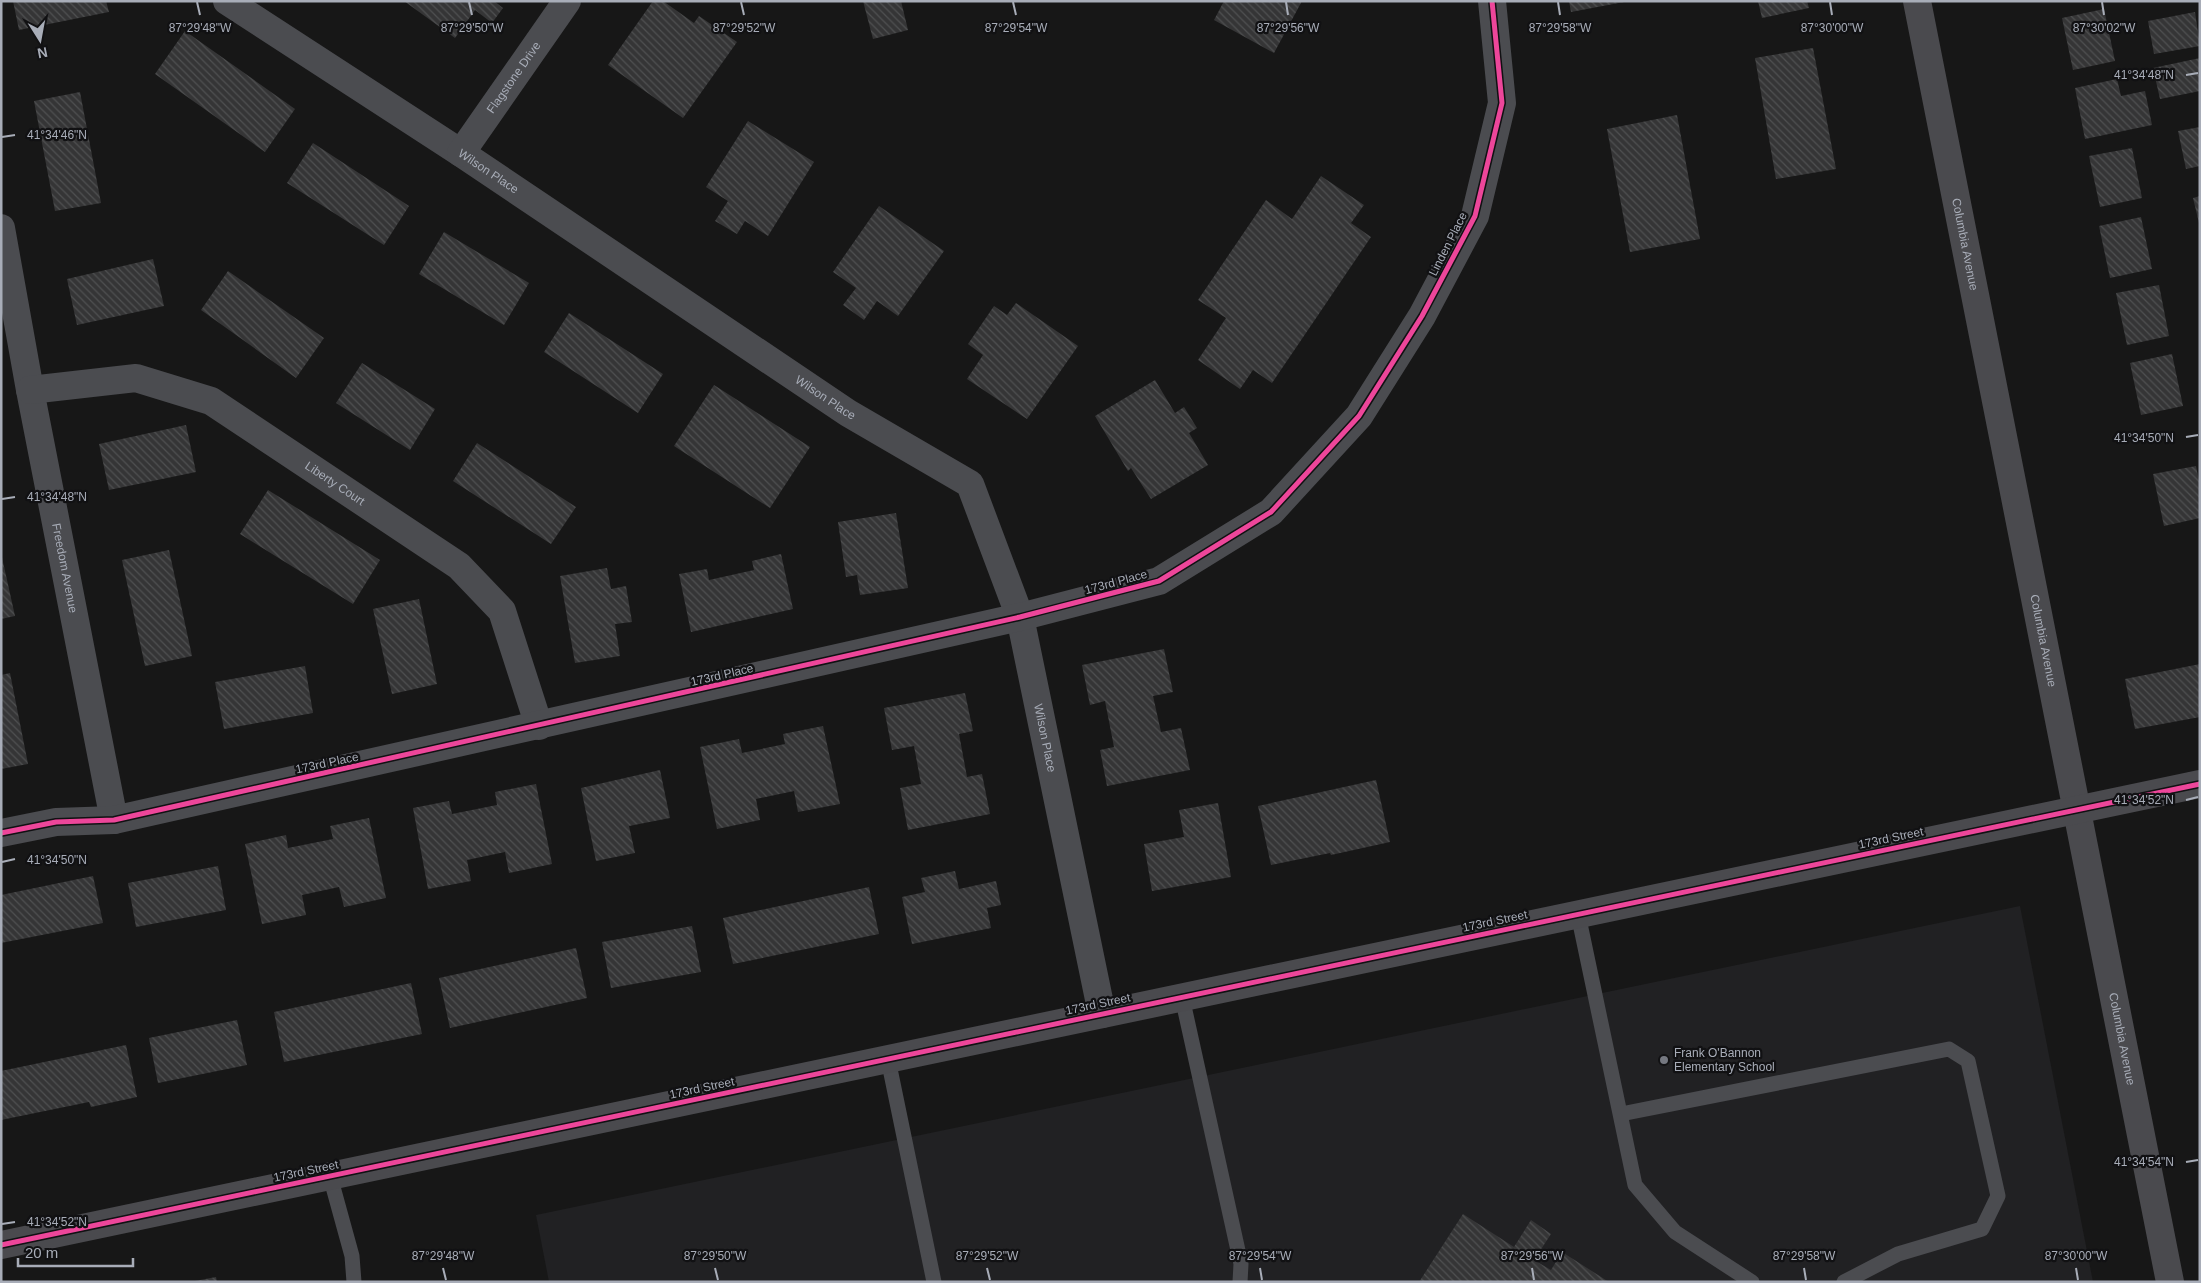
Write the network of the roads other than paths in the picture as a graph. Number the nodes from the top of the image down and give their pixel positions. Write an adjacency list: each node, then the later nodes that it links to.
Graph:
1 (228, 1): 5 (street, Wilson Place)
2 (567, 1): 5 (street, Flagstone Drive)
3 (1492, 1): 8 (street, Linden Place)
4 (1918, 1): 12 (street, Columbia Avenue)
5 (461, 153): 9 (street, Wilson Place)
6 (1, 228): 7 (street, Freedom Avenue)
7 (30, 390): 10 (street, Liberty Court); 13 (street, Freedom Avenue)
8 (1359, 416): 9 (street, 173rd Place)
9 (1020, 617): 10 (street, 173rd Place); 17 (street, Wilson Place)
10 (539, 726): 13 (street, 173rd Place)
11 (2200, 784): 12 (street, 173rd Street)
12 (2078, 809): 15 (street, 173rd Street); 27 (street, Columbia Avenue)
13 (114, 820): 14 (street, 173rd Place)
14 (1, 833)
15 (1578, 914): 16 (street, 173rd Street); 19 (lane)
16 (1182, 997): 17 (street, 173rd Street); 24 (lane)
17 (1102, 1014): 18 (street, 173rd Street)
18 (888, 1059): 20 (street, 173rd Street); 23 (lane)
19 (1621, 1114): 25 (lane); 26 (lane)
20 (330, 1176): 21 (street, 173rd Street); 22 (lane)
21 (1, 1245)
22 (354, 1282)
23 (934, 1282)
24 (1240, 1282)
25 (1752, 1282)
26 (1844, 1282)
27 (2170, 1282)

